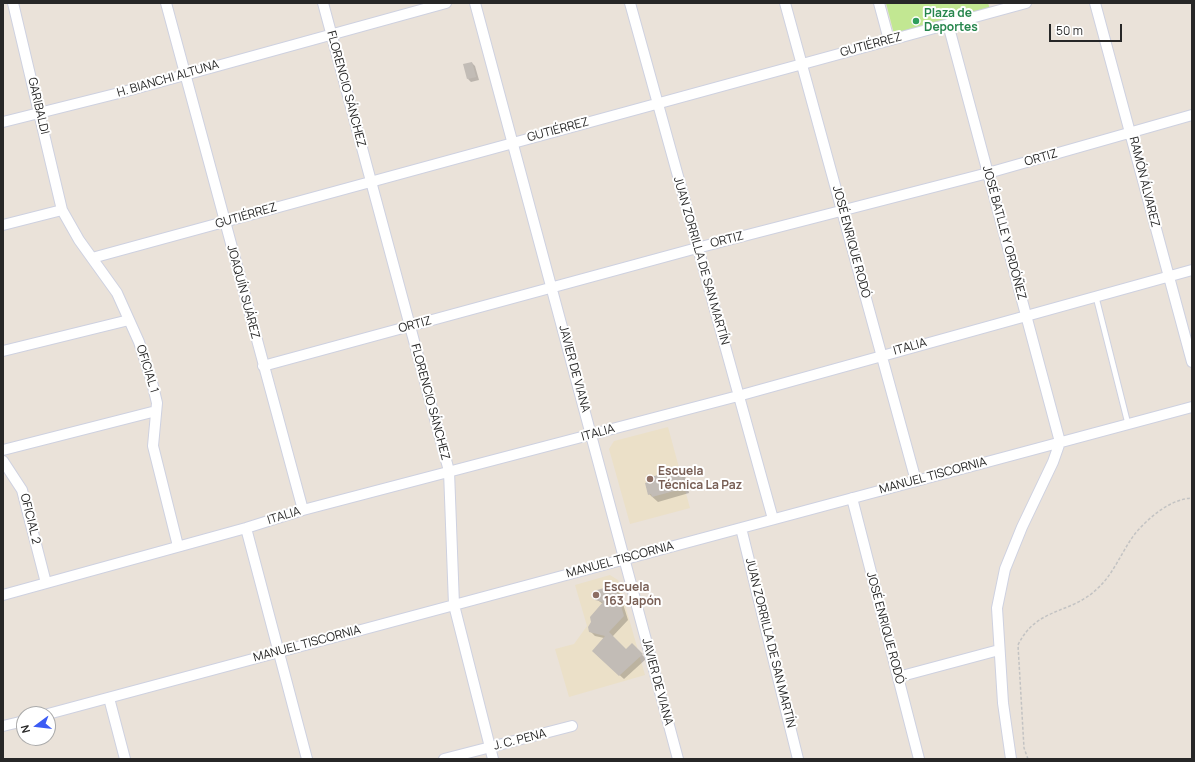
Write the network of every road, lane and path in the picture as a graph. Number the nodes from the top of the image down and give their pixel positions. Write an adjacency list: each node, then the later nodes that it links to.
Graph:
1 (13, 3): 18 (street, GARIBALDI)
2 (166, 3): 16 (street, JOAQUÍN SUÁREZ)
3 (323, 3): 13 (street, FLORENCIO SÁNCHEZ)
4 (446, 3): 13 (street, H. BIANCHI ALTUNA)
5 (475, 3): 22 (street, JAVIER DE VIANA)
6 (630, 3): 17 (street, JUAN ZORRILLA DE SAN MARTÍN)
7 (786, 3): 15 (street, JOSÉ ENRIQUE RODÓ)
8 (880, 3): 14 (street)
9 (1026, 3): 11 (street, GUTIÉRREZ)
10 (1095, 3): 21 (street, RAMÓN ÁLVAREZ)
11 (1006, 6): 12 (street, GUTIÉRREZ)
12 (948, 24): 14 (street, GUTIÉRREZ); 23 (street, JOSÉ BATLLE Y ORDÓÑEZ)
13 (331, 33): 16 (street, H. BIANCHI ALTUNA); 24 (street, FLORENCIO SÁNCHEZ)
14 (889, 40): 15 (street, GUTIÉRREZ)
15 (802, 64): 17 (street, GUTIÉRREZ); 26 (street, JOSÉ ENRIQUE RODÓ)
16 (186, 74): 18 (street, H. BIANCHI ALTUNA); 27 (street, JOAQUÍN SUÁREZ)
17 (657, 104): 22 (street, GUTIÉRREZ); 29 (street, JUAN ZORRILLA DE SAN MARTÍN)
18 (40, 112): 20 (street, H. BIANCHI ALTUNA); 25 (street, GARIBALDI)
19 (1192, 115): 21 (street, ORTIZ)
20 (3, 122)
21 (1131, 132): 23 (street, ORTIZ); 32 (street, RAMÓN ÁLVAREZ)
22 (512, 142): 24 (street, GUTIÉRREZ); 33 (street, JAVIER DE VIANA)
23 (988, 173): 26 (street, ORTIZ); 35 (street, JOSÉ BATLLE Y ORDÓÑEZ)
24 (371, 181): 27 (street, GUTIÉRREZ); 37 (street, FLORENCIO SÁNCHEZ)
25 (62, 210): 28 (street); 30 (street, OFICIAL 1)
26 (842, 211): 29 (street, ORTIZ); 39 (street, JOSÉ ENRIQUE RODÓ)
27 (225, 222): 30 (street, GUTIÉRREZ); 41 (street, JOAQUÍN SUÁREZ)
28 (3, 225)
29 (697, 248): 33 (street, ORTIZ); 42 (street, JUAN ZORRILLA DE SAN MARTÍN)
30 (92, 258): 36 (street, OFICIAL 1)
31 (1192, 270): 32 (street, ITALIA)
32 (1168, 277): 34 (street, ITALIA); 40 (street, RAMÓN ÁLVAREZ)
33 (551, 287): 37 (street, ORTIZ); 46 (street, JAVIER DE VIANA)
34 (1096, 296): 35 (street, ITALIA); 45 (lane)
35 (1025, 316): 39 (street, ITALIA); 47 (street, JOSÉ BATLLE Y ORDÓÑEZ)
36 (129, 320): 38 (street); 44 (street, OFICIAL 1)
37 (410, 326): 41 (street, ORTIZ); 50 (street, FLORENCIO SÁNCHEZ)
38 (3, 351)
39 (882, 355): 42 (street, ITALIA); 51 (street, JOSÉ ENRIQUE RODÓ)
40 (1192, 362)
41 (263, 366): 54 (street, JOAQUÍN SUÁREZ)
42 (738, 396): 46 (street, ITALIA); 55 (street, JUAN ZORRILLA DE SAN MARTÍN)
43 (1192, 406): 45 (street, MANUEL TISCORNIA)
44 (156, 411): 48 (street); 58 (street, OFICIAL 1)
45 (1128, 424): 47 (street, MANUEL TISCORNIA)
46 (592, 434): 50 (street, ITALIA); 59 (street, JAVIER DE VIANA)
47 (1060, 442): 51 (street, MANUEL TISCORNIA); 63 (street)
48 (3, 450)
49 (3, 461): 60 (street, OFICIAL 2)
50 (449, 471): 54 (street, ITALIA); 62 (street, FLORENCIO SÁNCHEZ)
51 (916, 481): 52 (street, MANUEL TISCORNIA)
52 (852, 498): 55 (street, MANUEL TISCORNIA); 65 (street, JOSÉ ENRIQUE RODÓ)
53 (1192, 498): 80 (path)
54 (303, 510): 56 (street, ITALIA)
55 (774, 519): 57 (street, MANUEL TISCORNIA)
56 (246, 528): 58 (street, ITALIA); 64 (street)
57 (741, 528): 59 (street, MANUEL TISCORNIA); 78 (street, JUAN ZORRILLA DE SAN MARTÍN)
58 (178, 546): 60 (street, ITALIA)
59 (624, 559): 62 (street, MANUEL TISCORNIA); 77 (street, JAVIER DE VIANA)
60 (46, 583): 61 (street, ITALIA)
61 (3, 595)
62 (454, 605): 64 (street, MANUEL TISCORNIA); 71 (street, FLORENCIO SÁNCHEZ)
63 (999, 650): 65 (street); 72 (street)
64 (279, 652): 66 (street, MANUEL TISCORNIA); 74 (street)
65 (898, 676): 79 (street, JOSÉ ENRIQUE RODÓ)
66 (109, 698): 67 (street, MANUEL TISCORNIA); 73 (street)
67 (56, 712)
68 (16, 722): 69 (street)
69 (3, 726)
70 (572, 726): 71 (street, J. C. PENA)
71 (490, 748): 75 (street, J. C. PENA); 76 (street, FLORENCIO SÁNCHEZ)
72 (1008, 758)
73 (125, 759)
74 (307, 759)
75 (444, 759)
76 (493, 759)
77 (678, 759)
78 (798, 759)
79 (919, 759)
80 (1028, 759)

